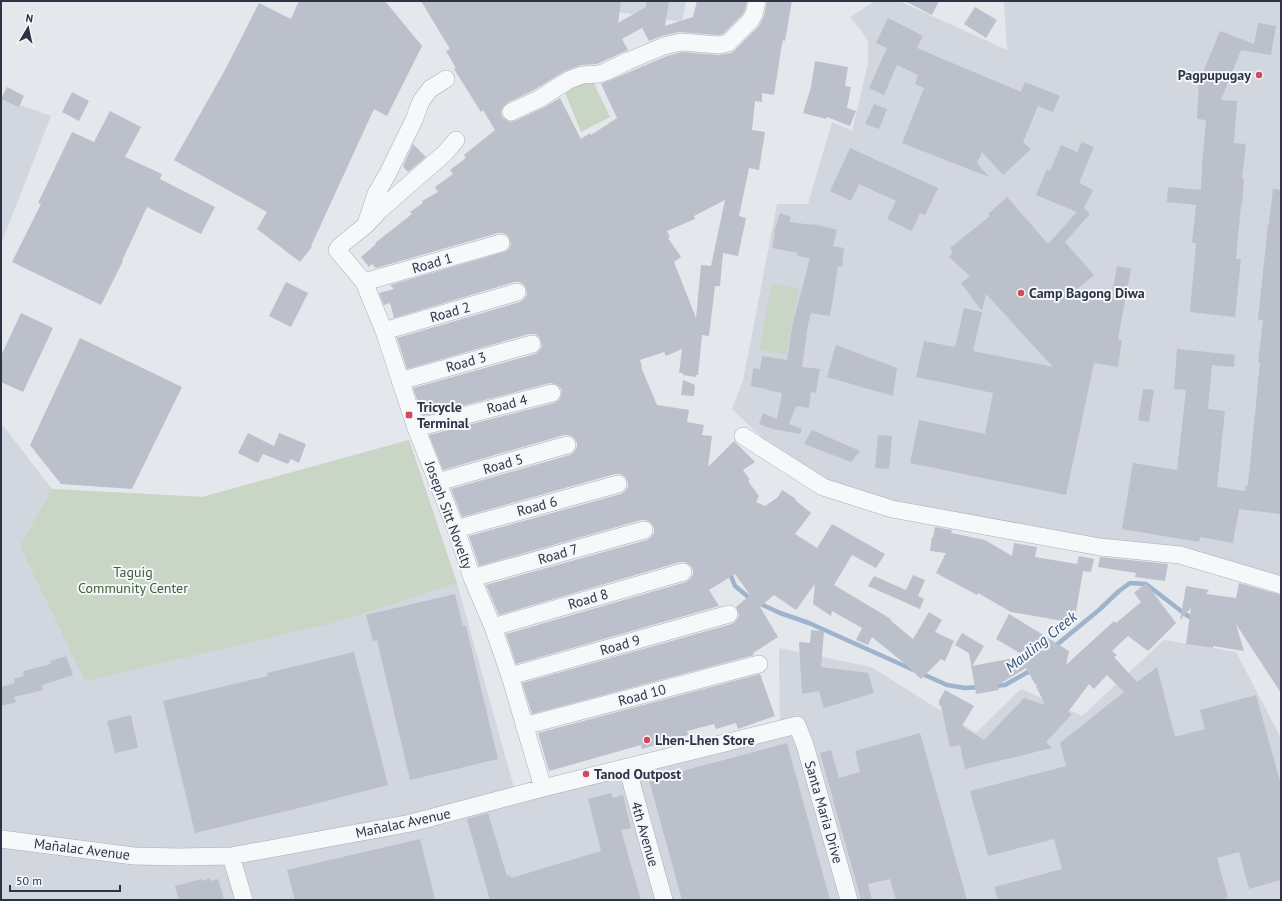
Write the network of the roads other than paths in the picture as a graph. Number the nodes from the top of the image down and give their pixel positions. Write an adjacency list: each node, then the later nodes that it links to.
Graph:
1 (757, 1): 3 (street)
2 (446, 79): 5 (street)
3 (511, 112)
4 (456, 140): 5 (street)
5 (366, 225): 7 (street, Joseph Sitt Novelty)
6 (501, 243): 7 (street, Road 1)
7 (364, 282): 9 (street, Joseph Sitt Novelty)
8 (517, 292): 9 (street, Road 2)
9 (384, 331): 11 (street, Joseph Sitt Novelty)
10 (532, 344): 11 (street, Road 3)
11 (400, 381): 13 (street, Joseph Sitt Novelty)
12 (552, 393): 13 (street, Road 4)
13 (416, 428): 16 (street, Joseph Sitt Novelty)
14 (743, 436): 22 (street)
15 (567, 445): 16 (street, Road 5)
16 (438, 482): 18 (street, Joseph Sitt Novelty)
17 (618, 484): 18 (street, Road 6)
18 (456, 528): 21 (street, Joseph Sitt Novelty)
19 (644, 530): 21 (street, Road 7)
20 (683, 572): 24 (street, Road 8)
21 (472, 578): 24 (street, Joseph Sitt Novelty)
22 (1281, 585)
23 (729, 614): 26 (street, Road 9)
24 (493, 626): 26 (street, Joseph Sitt Novelty)
25 (759, 664): 28 (street, Road 10)
26 (510, 676): 28 (street, Joseph Sitt Novelty)
27 (797, 725): 29 (street, Mañalac Avenue); 35 (street, Santa Maria Drive)
28 (524, 726): 30 (street, Joseph Sitt Novelty)
29 (627, 768): 30 (street, Mañalac Avenue); 34 (street, 4th Avenue)
30 (543, 788): 32 (street, Mañalac Avenue)
31 (1, 839): 32 (street, Mañalac Avenue)
32 (230, 856): 33 (street)
33 (244, 900)
34 (664, 900)
35 (848, 900)

